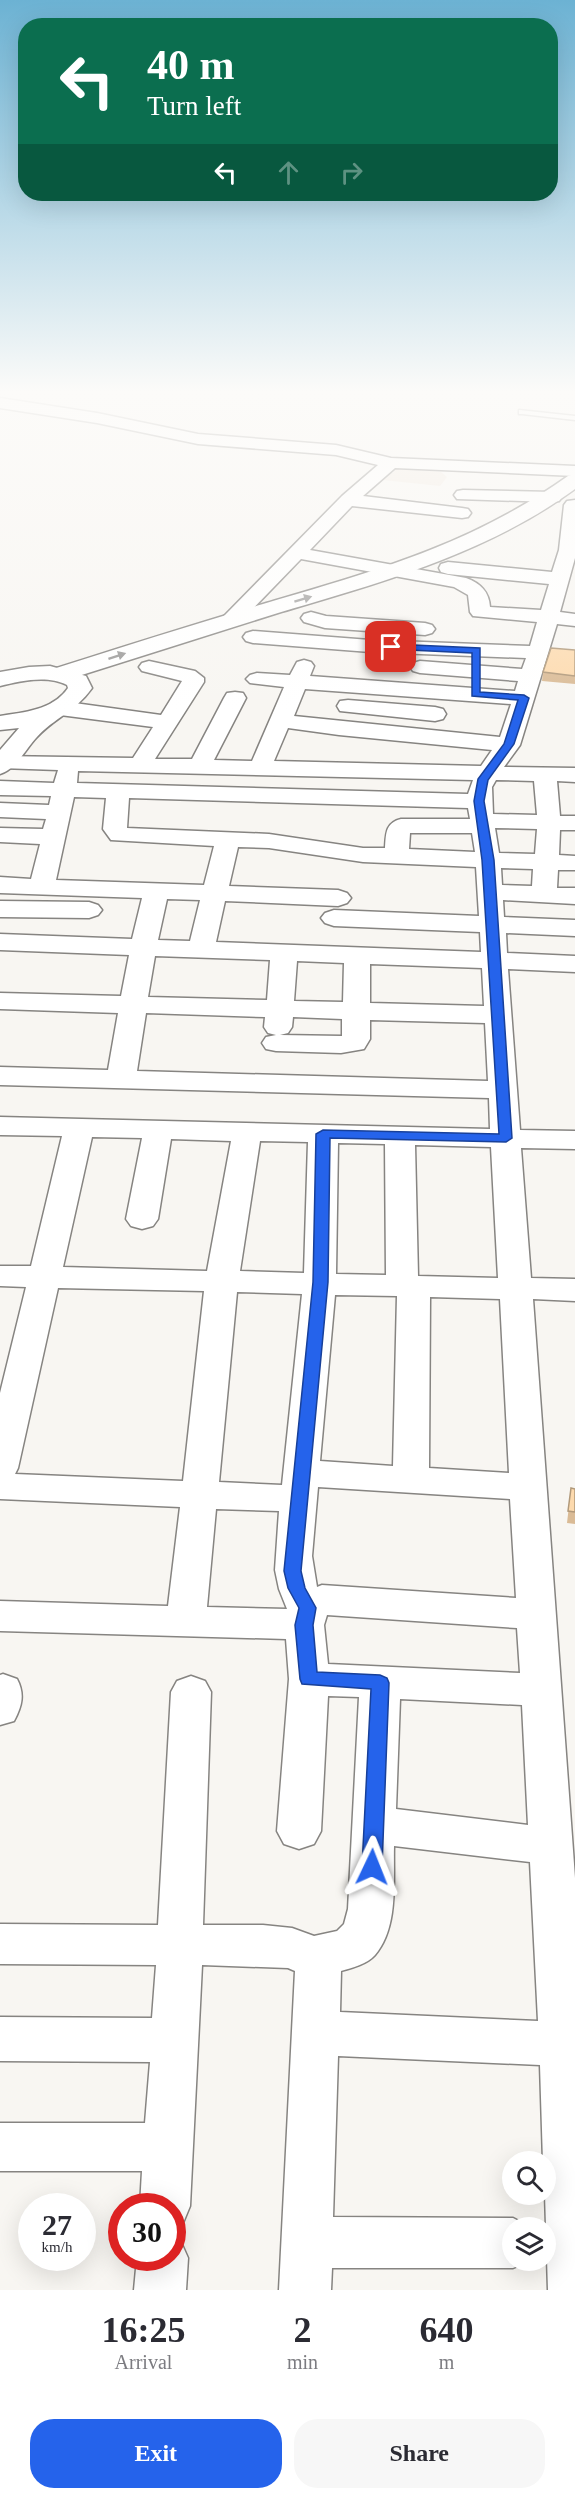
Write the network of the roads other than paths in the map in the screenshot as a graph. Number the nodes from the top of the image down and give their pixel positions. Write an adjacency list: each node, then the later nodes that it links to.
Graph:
1 (359, 499): 4 (street)
2 (462, 499): 7 (street)
3 (544, 499): 5 (street)
4 (348, 500): 8 (street)
5 (567, 502): 6 (street); 6 (street); 11 (street)
6 (483, 545): 7 (street); 10 (street); 11 (street)
7 (459, 546): 9 (street)
8 (297, 553): 9 (street); 14 (street)
9 (398, 570): 10 (street); 14 (street, one-way to 9)
10 (438, 572): 11 (street); 12 (street); 15 (street)
11 (565, 576): 13 (street)
12 (480, 612): 13 (street); 18 (street)
13 (549, 617): 16 (street); 21 (street)
14 (231, 620): 27 (street, one-way to 14)
15 (318, 620): 17 (street); 18 (street); 19 (street)
16 (575, 620)
17 (253, 637): 19 (street); 20 (street)
18 (478, 641): 21 (street); 23 (street); 25 (street)
19 (314, 643): 23 (street); 30 (street)
20 (230, 644)
21 (538, 652): 28 (street)
22 (195, 654): 24 (street)
23 (365, 654): 25 (street); 35 (street)
24 (149, 667): 31 (street); 39 (street)
25 (476, 672): 28 (street); 32 (street)
26 (7, 674): 27 (street)
27 (61, 674): 31 (street)
28 (531, 676): 34 (street)
29 (257, 679): 30 (street)
30 (297, 682): 35 (street); 40 (street)
31 (80, 688): 36 (street)
32 (475, 694): 34 (street); 35 (street); 38 (street)
33 (235, 698): 39 (street)
34 (524, 698): 43 (street)
35 (346, 706): 37 (street); 40 (street); 42 (street); 49 (street)
36 (56, 710): 39 (street); 41 (street); 44 (street)
37 (435, 714)
38 (474, 718)
39 (190, 721): 46 (street); 47 (street)
40 (280, 721): 48 (street)
41 (0, 723)
42 (394, 734): 43 (street); 50 (street)
43 (509, 744): 51 (street)
44 (1, 764): 45 (street)
45 (70, 764): 46 (street); 57 (street)
46 (140, 765): 47 (street)
47 (200, 766): 48 (street)
48 (260, 768): 49 (street)
49 (323, 769): 50 (street); 56 (street)
50 (380, 770): 51 (street)
51 (489, 773): 52 (street); 59 (street)
52 (545, 774): 53 (street); 60 (street)
53 (575, 775)
54 (0, 788): 57 (street)
55 (118, 792): 56 (street); 57 (street); 64 (street)
56 (312, 796): 59 (street)
57 (62, 801): 58 (street); 63 (street)
58 (0, 810)
59 (481, 816): 60 (street); 66 (street); 67 (street)
60 (549, 822): 61 (street); 68 (street)
61 (575, 823)
62 (0, 835): 63 (street)
63 (53, 837): 71 (street)
64 (228, 839): 65 (street); 74 (street)
65 (348, 854): 66 (street); 77 (street)
66 (397, 856): 67 (street)
67 (488, 860): 68 (street); 73 (street)
68 (546, 862): 69 (street); 75 (street)
69 (575, 863)
70 (0, 885): 71 (street)
71 (42, 887): 72 (street)
72 (156, 891): 74 (street); 83 (street)
73 (490, 892): 75 (street); 80 (street)
74 (214, 893): 77 (street); 84 (street)
75 (544, 895): 76 (street)
76 (575, 896)
77 (336, 908): 80 (street); 86 (street)
78 (0, 909): 79 (street)
79 (89, 910)
80 (492, 924): 81 (street); 88 (street)
81 (575, 928)
82 (0, 942): 83 (street)
83 (143, 947): 84 (street); 91 (street)
84 (201, 949): 85 (street)
85 (284, 952): 86 (street); 92 (street)
86 (327, 954): 87 (street)
87 (357, 955): 88 (street); 93 (street)
88 (495, 960): 89 (street); 94 (street)
89 (575, 964)
90 (0, 1001): 91 (street)
91 (134, 1005): 92 (street); 97 (street)
92 (280, 1009): 93 (street); 95 (street)
93 (357, 1011): 94 (street); 95 (street)
94 (498, 1015): 99 (street)
95 (276, 1043): 98 (street)
96 (0, 1076): 97 (street)
97 (121, 1079): 98 (street)
98 (273, 1084): 99 (street)
99 (503, 1090): 106 (street)
100 (0, 1126): 101 (street)
101 (79, 1128): 102 (street); 110 (street)
102 (158, 1130): 103 (street); 108 (street)
103 (247, 1132): 104 (street); 111 (street)
104 (323, 1134): 105 (street); 112 (street)
105 (400, 1136): 106 (street); 113 (street)
106 (506, 1138): 107 (street); 114 (street)
107 (575, 1140)
108 (142, 1219)
109 (0, 1276): 110 (street)
110 (43, 1277): 111 (street); 116 (street)
111 (222, 1280): 112 (street); 121 (street)
112 (320, 1282): 113 (street); 119 (street)
113 (408, 1284): 114 (street); 117 (street)
114 (515, 1287): 115 (street); 120 (street)
115 (575, 1290)
116 (0, 1468)
117 (411, 1480): 119 (street); 120 (street)
118 (0, 1486): 121 (street)
119 (301, 1486): 121 (street); 124 (street)
120 (528, 1487): 122 (street)
121 (200, 1494): 125 (street)
122 (536, 1614): 124 (street); 128 (street)
123 (0, 1616): 125 (street)
124 (306, 1616): 125 (street); 126 (street)
125 (186, 1620)
126 (309, 1679): 127 (street); 131 (street)
127 (380, 1683): 128 (street); 130 (street)
128 (541, 1690): 132 (street)
129 (191, 1692): 134 (street)
130 (374, 1825): 132 (street); 135 (street)
131 (299, 1831)
132 (551, 1846): 136 (street)
133 (0, 1944): 134 (street)
134 (180, 1945): 135 (street); 139 (street)
135 (312, 1957): 137 (street)
136 (566, 2020): 137 (street); 140 (street)
137 (315, 2033): 146 (street)
138 (0, 2039): 139 (street)
139 (175, 2040): 142 (street)
140 (571, 2126): 145 (street)
141 (0, 2147): 142 (street)
142 (169, 2147): 143 (street)
143 (166, 2193)
144 (502, 2244): 146 (street)
145 (567, 2255)
146 (306, 2266)
147 (161, 2271): 148 (street)
148 (160, 2290)

